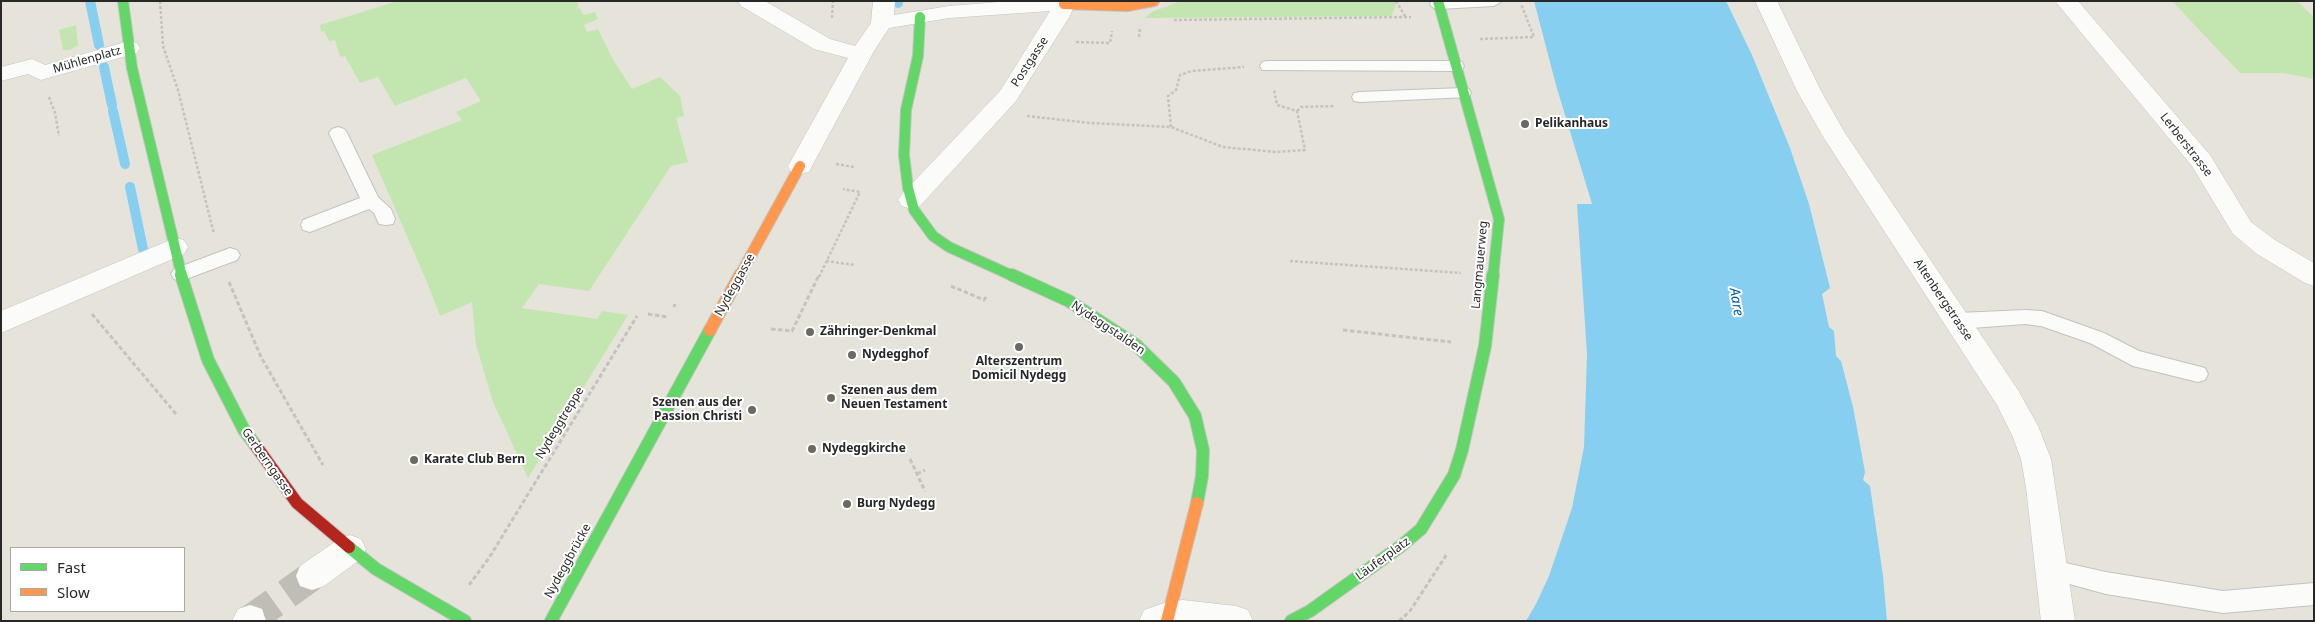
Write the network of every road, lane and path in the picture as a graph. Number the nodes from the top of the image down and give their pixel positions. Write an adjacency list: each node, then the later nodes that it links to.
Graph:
1 (123, 1): 19 (street, Mühlenplatz)
2 (160, 1): 41 (path)
3 (749, 1): 20 (street)
4 (884, 1): 15 (street)
5 (1154, 1): 10 (street)
6 (1396, 1): 14 (path)
7 (1520, 1): 16 (path)
8 (1766, 1): 54 (street, Altenbergstrasse)
9 (2066, 1): 47 (street, Lerberstrasse)
10 (1064, 2): 13 (street); 36 (street, Postgasse)
11 (1438, 2): 12 (lane); 16 (street, Langmauerweg)
12 (1494, 2)
13 (920, 17): 15 (street); 36 (street, Nydeggstalden)
14 (1191, 21)
15 (882, 23): 20 (street, Nydeggasse)
16 (1448, 40): 22 (street, Langmauerweg)
17 (1082, 42): 18 (path)
18 (1110, 44)
19 (129, 48): 23 (street, Mühlenplatz); 40 (street, Gerberngasse)
20 (861, 55): 33 (street, Nydeggasse)
21 (1268, 66): 22 (lane); 27 (path); 29 (path)
22 (1456, 66): 25 (street, Langmauerweg)
23 (1, 74)
24 (47, 91): 31 (path)
25 (1463, 93): 26 (lane); 46 (street, Langmauerweg)
26 (1360, 97): 27 (path)
27 (1297, 111): 29 (path)
28 (1050, 119): 29 (path)
29 (1171, 127)
30 (338, 133): 37 (lane)
31 (59, 136)
32 (828, 163): 34 (path)
33 (800, 166): 67 (street, Nydeggasse)
34 (854, 167)
35 (843, 189): 42 (path)
36 (911, 200): 73 (street, Nydeggstalden)
37 (371, 201): 38 (lane); 39 (lane)
38 (386, 219)
39 (310, 225)
40 (176, 248): 45 (street, Gerberngasse); 55 (street)
41 (225, 257): 45 (lane); 62 (path)
42 (826, 261): 44 (path); 56 (path)
43 (1290, 261): 46 (path)
44 (855, 265)
45 (181, 274): 68 (street, Gerberngasse)
46 (1494, 275): 58 (street, Langmauerweg)
47 (2314, 276)
48 (952, 286): 49 (path)
49 (977, 297)
50 (91, 313): 60 (path)
51 (648, 314): 53 (path)
52 (637, 316): 69 (path, Nydeggtreppe)
53 (668, 317)
54 (1958, 321): 59 (lane); 70 (street, Altenbergstrasse)
55 (1, 323)
56 (771, 329)
57 (1343, 330): 58 (path)
58 (1485, 346): 65 (street, Langmauerweg)
59 (2198, 374)
60 (176, 414)
61 (910, 460): 64 (path)
62 (323, 465)
63 (925, 470): 64 (path)
64 (917, 474): 66 (path)
65 (1454, 475): 77 (street, Läuferplatz)
66 (925, 491)
67 (609, 515): 75 (street, Nydeggbrücke)
68 (350, 549): 71 (street); 74 (street, Gerberngasse)
69 (484, 566)
70 (2052, 570): 72 (lane); 78 (street, Altenbergstrasse)
71 (312, 576)
72 (2314, 594)
73 (1163, 619): 76 (street)
74 (465, 621)
75 (551, 621)
76 (1236, 621)
77 (1290, 621)
78 (2058, 621)

